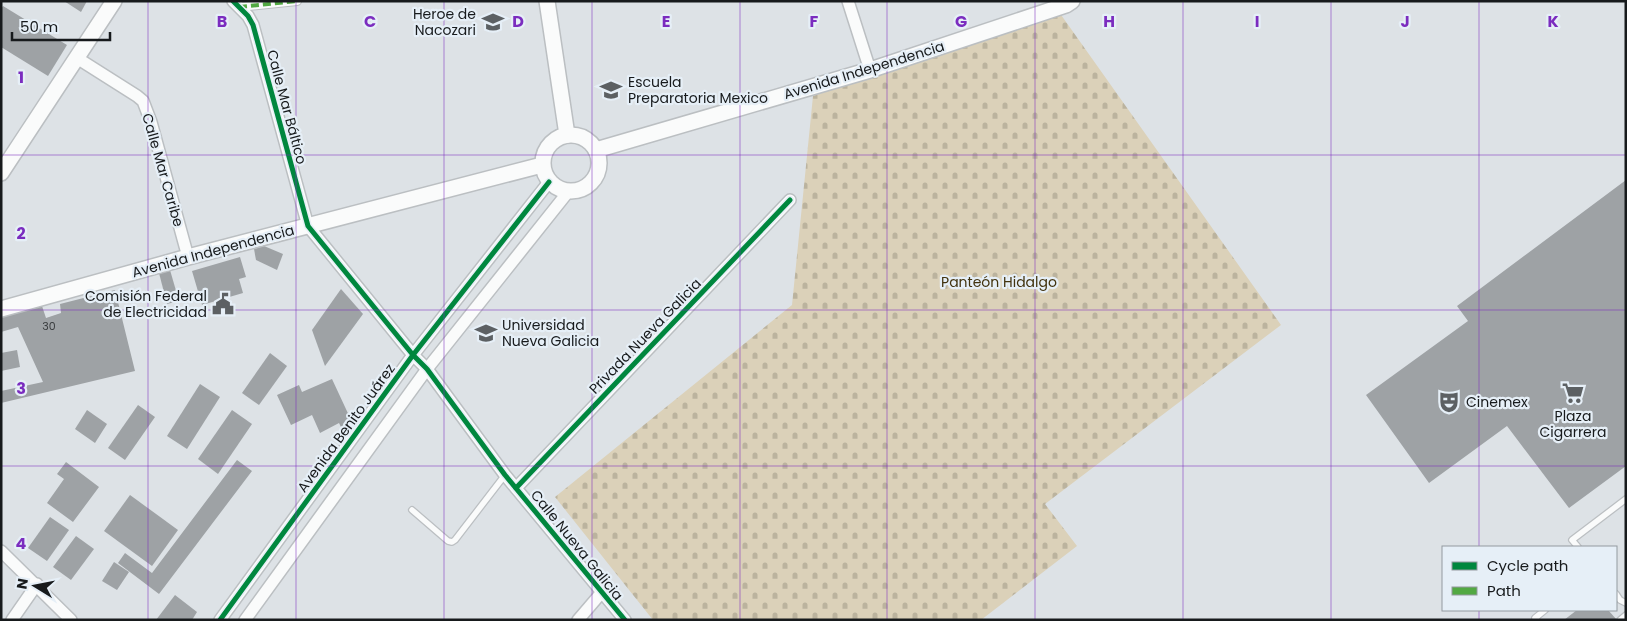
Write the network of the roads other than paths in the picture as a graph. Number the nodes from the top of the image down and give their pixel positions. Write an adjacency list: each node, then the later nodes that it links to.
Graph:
1 (114, 1): 7 (main road)
2 (296, 1): 6 (street)
3 (547, 1): 9 (main road)
4 (848, 1): 8 (street)
5 (1067, 2): 8 (main road, Avenida Independencia)
6 (236, 4): 16 (street, Calle Mar Báltico)
7 (77, 58): 12 (main road); 17 (street, Calle Mar Caribe)
8 (870, 70): 10 (main road, Avenida Independencia)
9 (567, 135): 10 (main road); 11 (main road)
10 (596, 150): 14 (main road)
11 (542, 165): 13 (main road); 16 (main road, Avenida Independencia)
12 (1, 173)
13 (549, 182): 14 (main road); 19 (street, Avenida Benito Juárez)
14 (568, 192): 20 (street)
15 (790, 200): 22 (street, Privada Nueva Galicia)
16 (308, 226): 17 (main road, Avenida Independencia); 19 (street, Calle Nueva Galicia)
17 (188, 257): 18 (main road, Avenida Independencia)
18 (1, 309)
19 (412, 355): 20 (street, Calle Nueva Galicia); 34 (street, Avenida Benito Juárez)
20 (427, 369): 21 (street, Calle Nueva Galicia); 35 (street)
21 (505, 475): 22 (street, Calle Nueva Galicia); 24 (lane)
22 (516, 488): 28 (street, Calle Nueva Galicia)
23 (1626, 498): 25 (lane)
24 (412, 510)
25 (1577, 546)
26 (1, 551): 27 (street)
27 (37, 584): 32 (street); 33 (street)
28 (602, 592): 31 (street, Calle Nueva Galicia); 36 (street)
29 (1545, 611): 37 (lane)
30 (1626, 615): 38 (lane)
31 (622, 619)
32 (12, 620)
33 (71, 620)
34 (220, 620)
35 (245, 620)
36 (578, 620)
37 (1537, 620)
38 (1620, 620)

